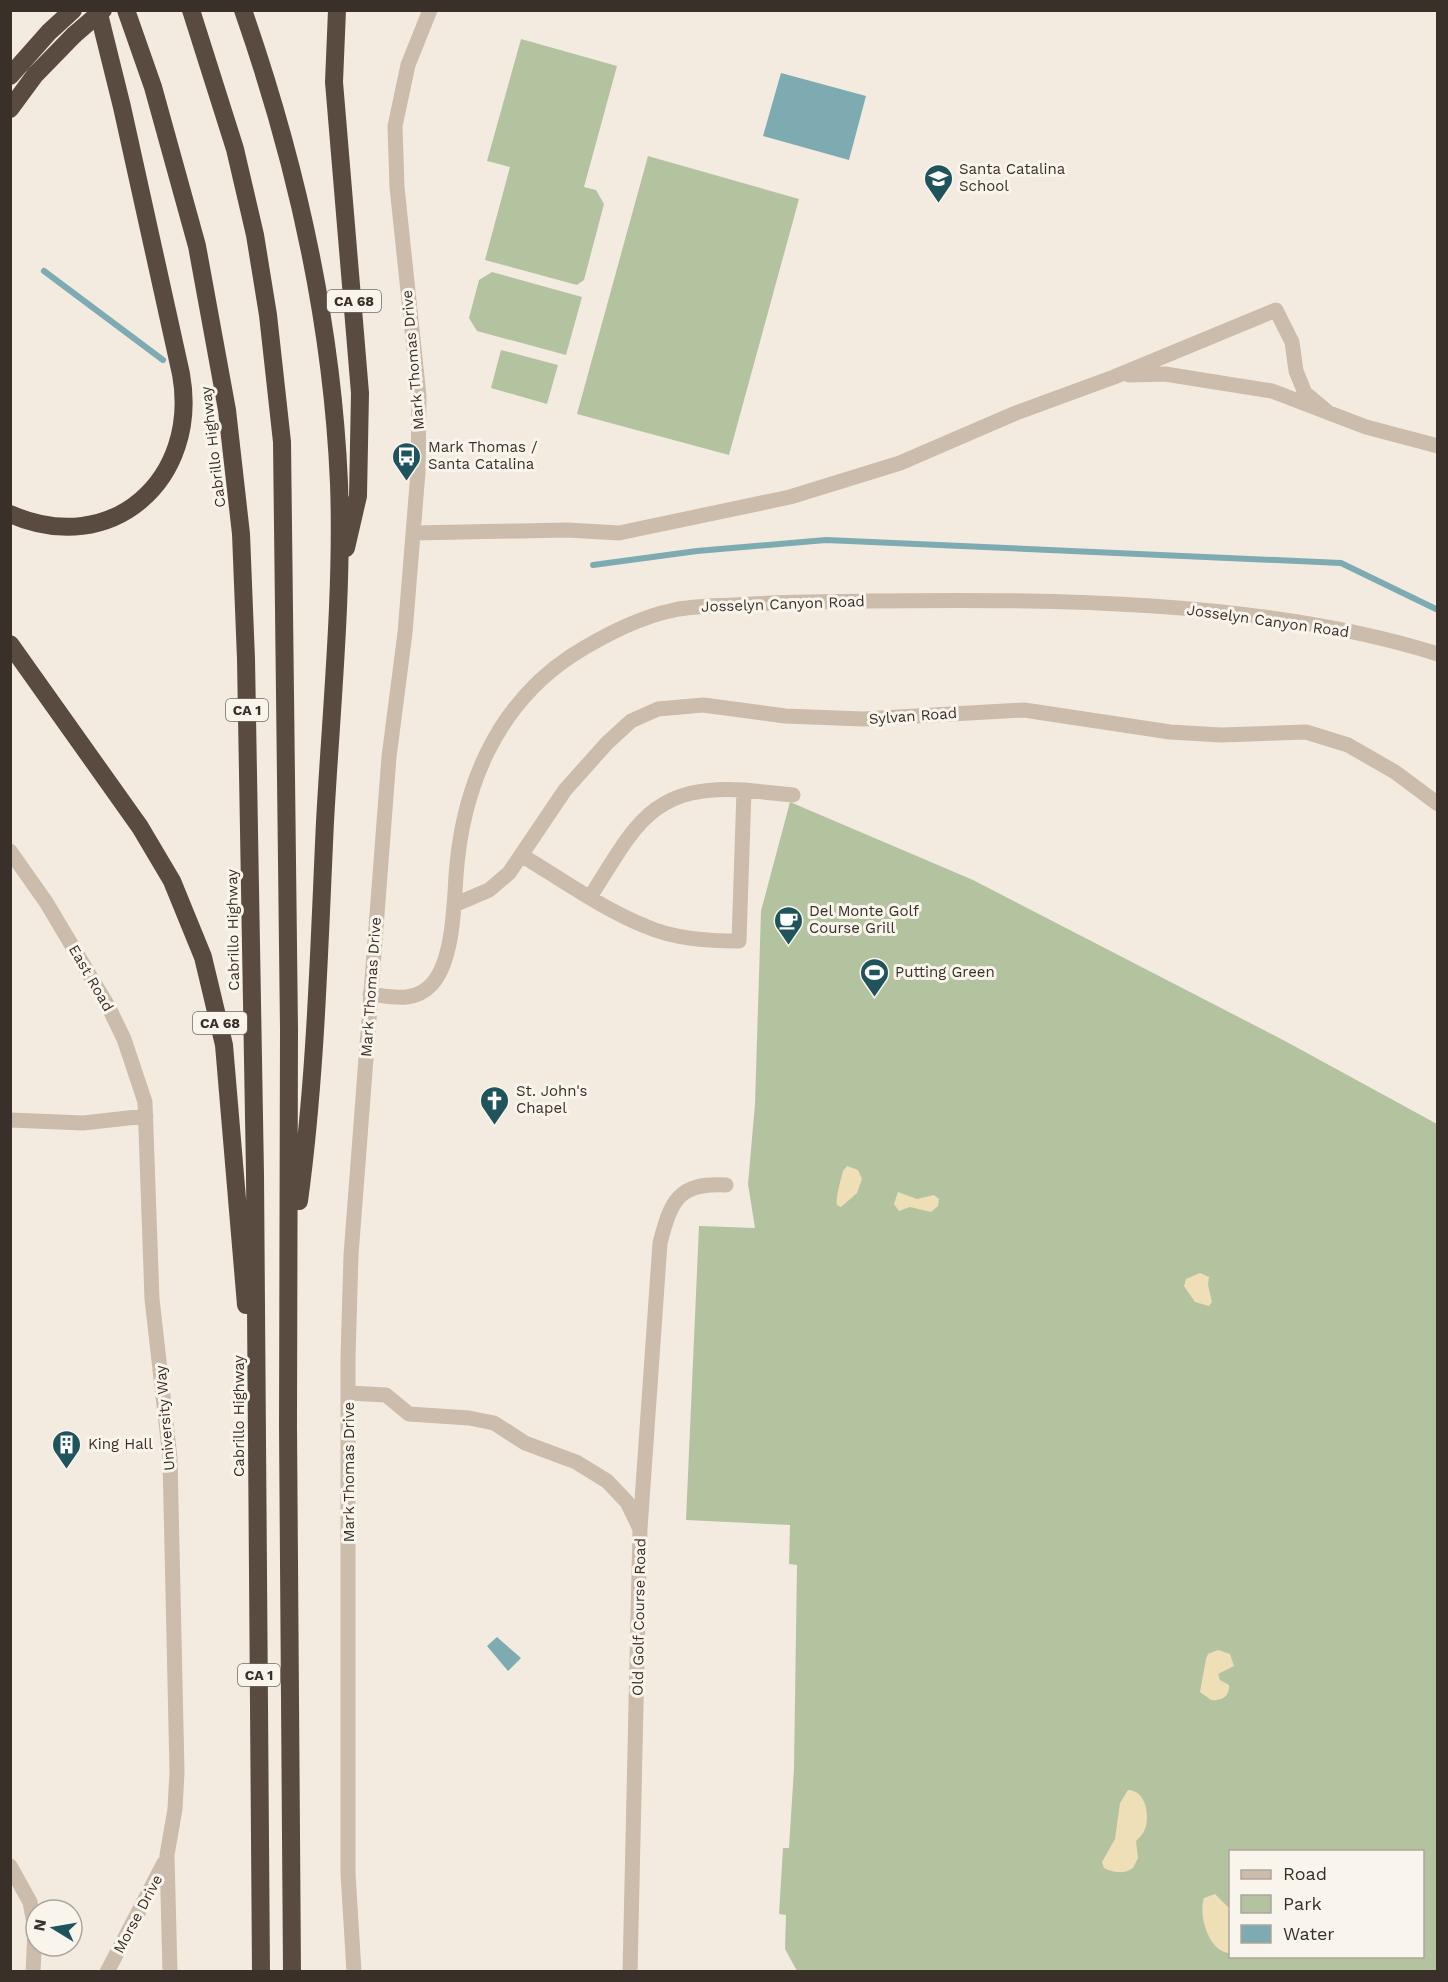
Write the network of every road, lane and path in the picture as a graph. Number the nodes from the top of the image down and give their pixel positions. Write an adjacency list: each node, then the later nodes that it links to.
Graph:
1 (98, 10): 16 (highway)
2 (103, 10): 10 (highway, bridge)
3 (126, 10): 36 (highway, Cabrillo Highway / CA 1)
4 (191, 10): 34 (highway, CA 1)
5 (243, 10): 18 (highway)
6 (337, 10): 18 (highway, CA 68)
7 (430, 10): 17 (street, Mark Thomas Drive)
8 (70, 13): 9 (highway)
9 (10, 76)
10 (10, 109)
11 (1296, 371): 12 (street); 13 (street); 14 (street)
12 (1114, 377): 13 (street); 17 (street)
13 (1272, 391): 14 (street)
14 (1329, 413): 15 (street)
15 (1437, 446)
16 (10, 514)
17 (414, 533): 30 (street, Mark Thomas Drive)
18 (337, 590): 34 (highway, CA 68)
19 (10, 638): 22 (highway, CA 68)
20 (10, 644): 22 (highway)
21 (1437, 654): 29 (street, Josselyn Canyon Road)
22 (32, 672): 36 (highway, CA 68)
23 (744, 790): 24 (street); 28 (street); 28 (street)
24 (793, 795)
25 (1437, 804): 27 (street, Sylvan Road)
26 (10, 851): 31 (street, East Road)
27 (521, 855): 28 (street); 29 (street, Sylvan Road)
28 (590, 897)
29 (454, 905): 30 (street, Josselyn Canyon Road)
30 (370, 994): 35 (street, Mark Thomas Drive)
31 (146, 1116): 32 (street); 38 (street, University Way)
32 (10, 1120)
33 (726, 1185): 37 (street)
34 (288, 1281): 44 (highway, CA 1)
35 (349, 1393): 37 (street, Old Golf Course Road); 45 (street, Mark Thomas Drive)
36 (257, 1423): 43 (highway, Cabrillo Highway / CA 1)
37 (640, 1529): 46 (street, Old Golf Course Road)
38 (167, 1855): 41 (street, Morse Drive); 42 (street)
39 (10, 1866): 40 (street)
40 (33, 1971)
41 (107, 1971)
42 (170, 1971)
43 (261, 1971)
44 (292, 1971)
45 (354, 1971)
46 (630, 1971)

